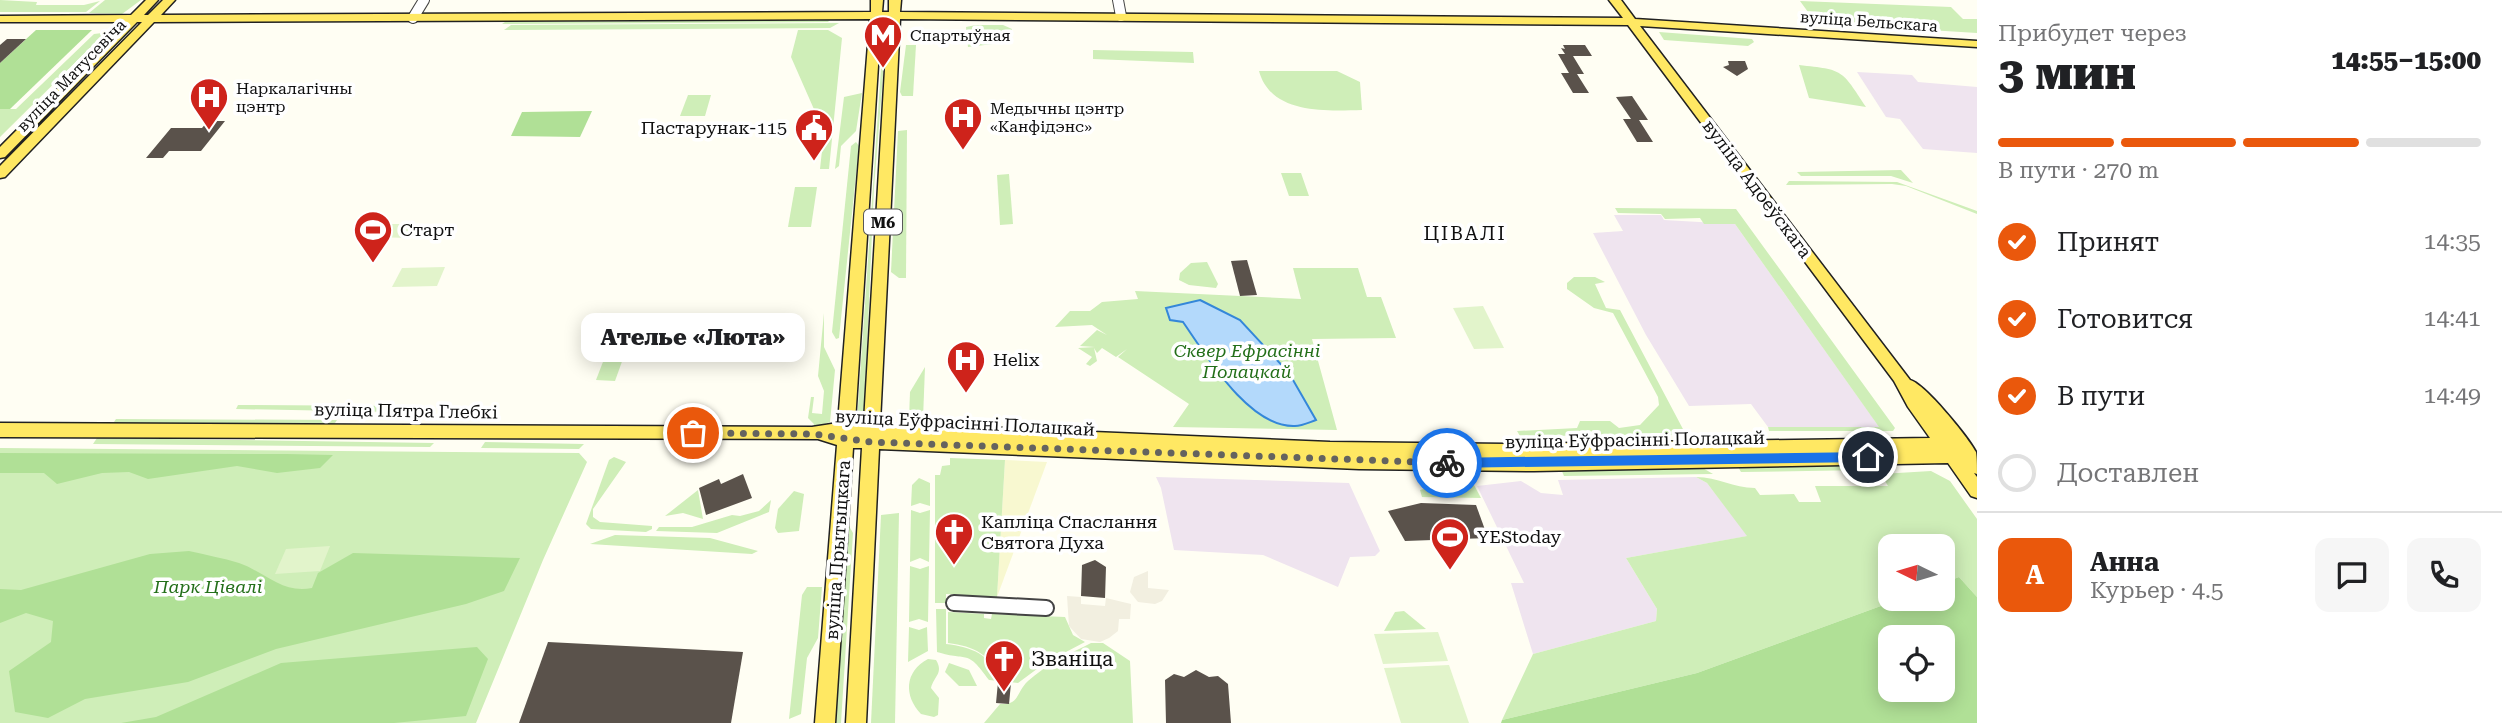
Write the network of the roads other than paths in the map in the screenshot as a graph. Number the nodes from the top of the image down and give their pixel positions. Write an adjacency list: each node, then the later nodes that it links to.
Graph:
1 (152, 0): 13 (main road, вуліца Матусевіча)
2 (169, 0): 14 (main road, вуліца Матусевіча)
3 (424, 0): 11 (street)
4 (877, 0): 8 (main road, вуліца Прытыцкага / М6)
5 (895, 0): 9 (main road, вуліца Прытыцкага / М6)
6 (1118, 0): 10 (street)
7 (1615, 0): 15 (main road, вуліца Адоеўскага)
8 (877, 15): 9 (main road, вуліца Бельскага); 11 (main road, вуліца Бельскага); 21 (main road, вуліца Прытыцкага / М6)
9 (895, 15): 10 (main road, вуліца Бельскага); 22 (main road, вуліца Прытыцкага / М6)
10 (1121, 16): 15 (main road, вуліца Бельскага)
11 (413, 18): 14 (main road, вуліца Бельскага)
12 (0, 19): 13 (main road, вуліца Бельскага)
13 (131, 20): 14 (main road, вуліца Бельскага); 17 (main road, вуліца Матусевіча)
14 (148, 20): 18 (main road, вуліца Матусевіча)
15 (1630, 21): 16 (main road, вуліца Бельскага); 23 (main road, вуліца Адоеўскага)
16 (1977, 44)
17 (0, 154)
18 (0, 174)
19 (0, 430): 20 (main road, вуліца Пятра Глебкі)
20 (813, 434): 21 (main road, вуліца Еўфрасінні Полацкай)
21 (847, 434): 22 (main road, вуліца Еўфрасінні Полацкай); 25 (main road, вуліца Прытыцкага / М6)
22 (871, 435): 23 (main road, вуліца Еўфрасінні Полацкай); 26 (main road, вуліца Прытыцкага / М6)
23 (1965, 453): 24 (main road, вуліца Адоеўскага)
24 (1977, 491)
25 (840, 524): 26 (main road); 29 (main road, вуліца Прытыцкага / М6)
26 (867, 524): 30 (main road, вуліца Прытыцкага / М6)
27 (954, 603): 28 (street)
28 (1046, 608)
29 (825, 723)
30 (856, 723)

